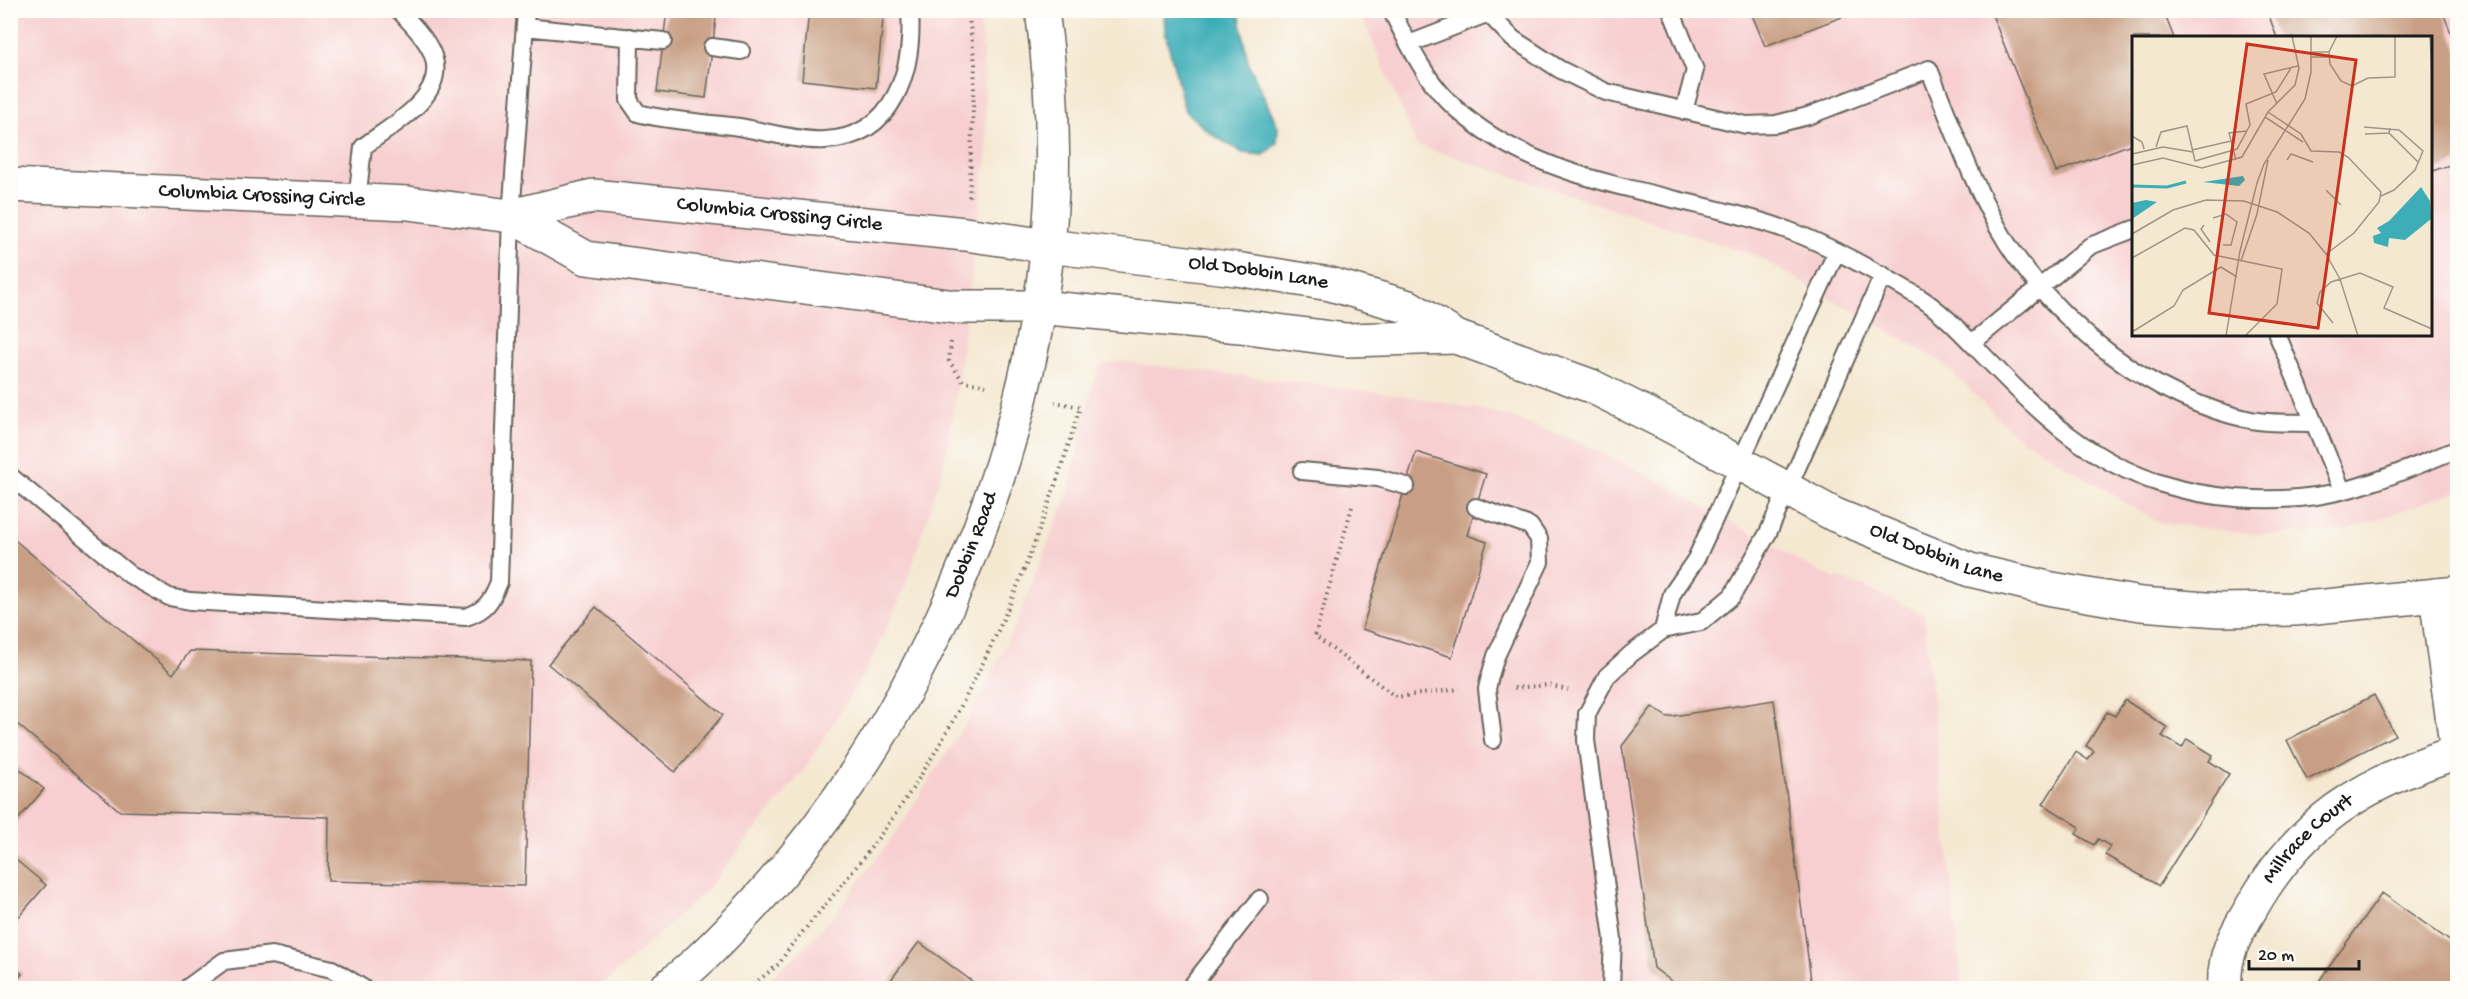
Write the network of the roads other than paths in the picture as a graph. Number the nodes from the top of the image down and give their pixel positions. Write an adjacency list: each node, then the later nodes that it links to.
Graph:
1 (399, 10): 15 (lane)
2 (910, 10): 8 (lane)
3 (1042, 10): 18 (street, Dobbin Road)
4 (1391, 10): 10 (lane)
5 (1671, 10): 13 (lane)
6 (1489, 12): 10 (lane); 13 (lane)
7 (526, 19): 8 (lane); 16 (lane)
8 (630, 37): 9 (lane)
9 (663, 41)
10 (1409, 44): 19 (lane)
11 (712, 47): 12 (lane)
12 (741, 51)
13 (1684, 111): 21 (lane)
14 (10, 185): 15 (street, Columbia Crossing Circle)
15 (357, 201): 16 (street, Columbia Crossing Circle)
16 (512, 216): 18 (street, Columbia Crossing Circle); 22 (street, Columbia Crossing Circle); 30 (lane)
17 (2132, 229): 21 (lane)
18 (1048, 246): 22 (street, Dobbin Road); 24 (street, Old Dobbin Lane)
19 (1836, 253): 20 (lane); 28 (lane)
20 (1882, 275): 25 (lane); 33 (lane)
21 (2041, 285): 25 (lane); 26 (lane)
22 (1038, 307): 24 (street, Old Dobbin Lane); 40 (street, Dobbin Road)
23 (2278, 336): 26 (lane)
24 (1456, 337): 28 (street, Old Dobbin Lane)
25 (1972, 343): 32 (lane)
26 (2314, 423): 32 (lane)
27 (2457, 449): 32 (lane)
28 (1740, 464): 33 (street, Old Dobbin Lane); 36 (lane)
29 (1302, 471): 31 (lane)
30 (10, 476)
31 (1406, 486)
32 (2342, 490)
33 (1788, 491): 35 (street, Old Dobbin Lane); 36 (lane)
34 (1476, 507): 37 (lane)
35 (2447, 594): 38 (street, Millrace Court)
36 (1663, 630): 44 (lane)
37 (1493, 740)
38 (2457, 752): 45 (street, Millrace Court)
39 (1260, 899): 43 (lane)
40 (679, 985)
41 (187, 988): 42 (lane)
42 (363, 988)
43 (1190, 988)
44 (1611, 988)
45 (2225, 988)

